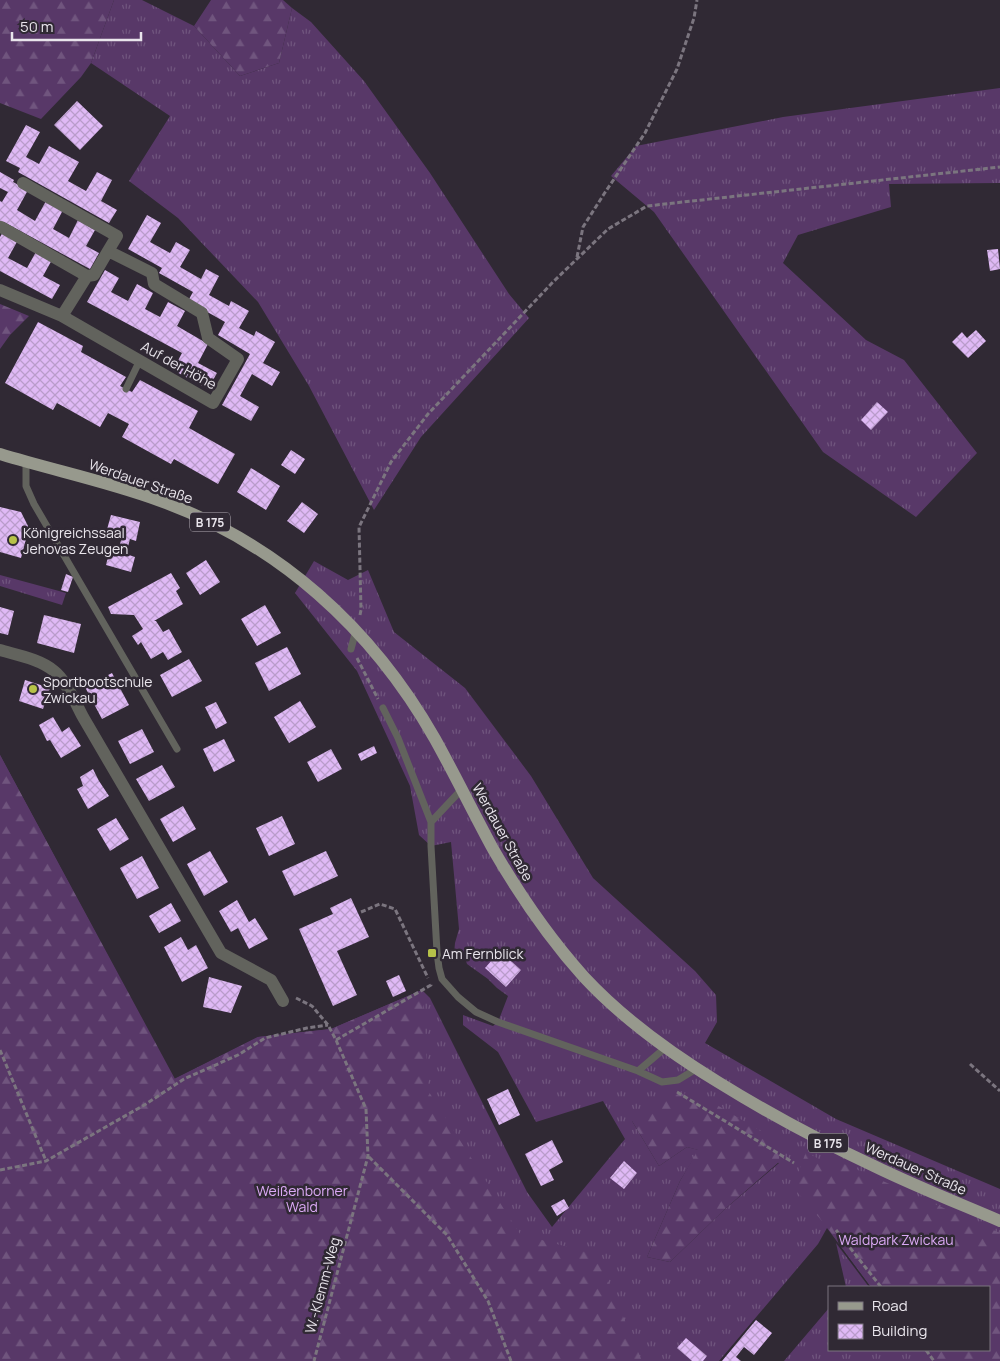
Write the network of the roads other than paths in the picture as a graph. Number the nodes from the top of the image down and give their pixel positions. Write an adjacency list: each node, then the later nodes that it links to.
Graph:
1 (24, 183): 3 (street)
2 (1, 227): 4 (street)
3 (108, 251): 4 (street); 7 (street, Auf der Höhe)
4 (87, 276): 6 (street)
5 (0, 290): 6 (street, Auf der Höhe)
6 (62, 316): 7 (street, Auf der Höhe)
7 (140, 360): 8 (lane)
8 (126, 389)
9 (0, 454): 10 (main road, Werdauer Straße / B 175)
10 (26, 462): 11 (main road, Werdauer Straße / B 175); 15 (lane)
11 (356, 630): 12 (lane); 16 (main road, Werdauer Straße / B 175)
12 (351, 649)
13 (0, 650): 18 (street)
14 (383, 708): 17 (lane)
15 (177, 749)
16 (462, 789): 17 (lane); 19 (main road, Werdauer Straße / B 175)
17 (431, 822): 21 (lane)
18 (280, 996)
19 (665, 1048): 20 (main road, Werdauer Straße / B 175); 21 (lane)
20 (696, 1069): 21 (lane); 22 (main road, Werdauer Straße / B 175)
21 (638, 1072)
22 (1000, 1221)

